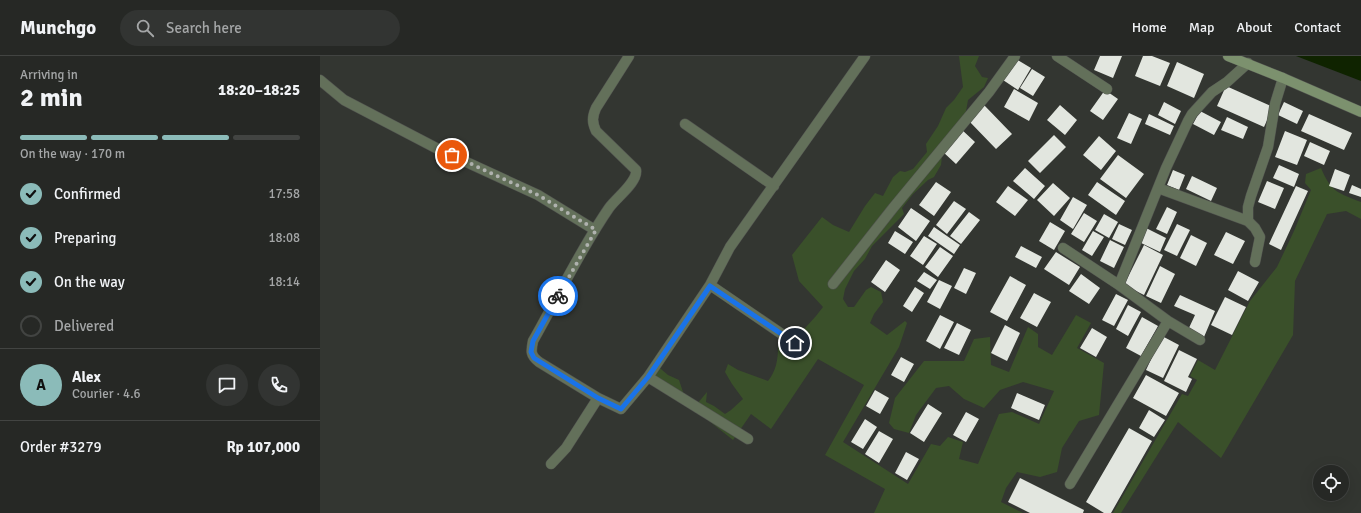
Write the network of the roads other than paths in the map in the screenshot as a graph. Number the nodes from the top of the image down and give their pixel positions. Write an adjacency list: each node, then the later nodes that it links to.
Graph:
1 (629, 56): 15 (street)
2 (865, 56): 12 (street)
3 (1015, 56): 18 (street)
4 (1057, 56): 9 (street)
5 (1228, 56): 6 (main road)
6 (1248, 64): 7 (main road); 13 (street)
7 (1283, 78): 10 (main road); 14 (street)
8 (320, 80): 15 (street)
9 (1107, 89)
10 (1361, 112)
11 (685, 124): 12 (street)
12 (774, 186): 20 (street)
13 (1158, 188): 14 (street); 19 (street)
14 (1248, 221): 17 (street)
15 (596, 230): 25 (street)
16 (1063, 248): 19 (street)
17 (1255, 262)
18 (833, 284)
19 (1119, 285): 21 (street)
20 (710, 286): 23 (street); 24 (street)
21 (1168, 321): 22 (street); 28 (street)
22 (1200, 340)
23 (795, 343)
24 (648, 377): 25 (street); 26 (street)
25 (598, 398): 27 (street)
26 (748, 439)
27 (551, 464)
28 (1070, 484)

